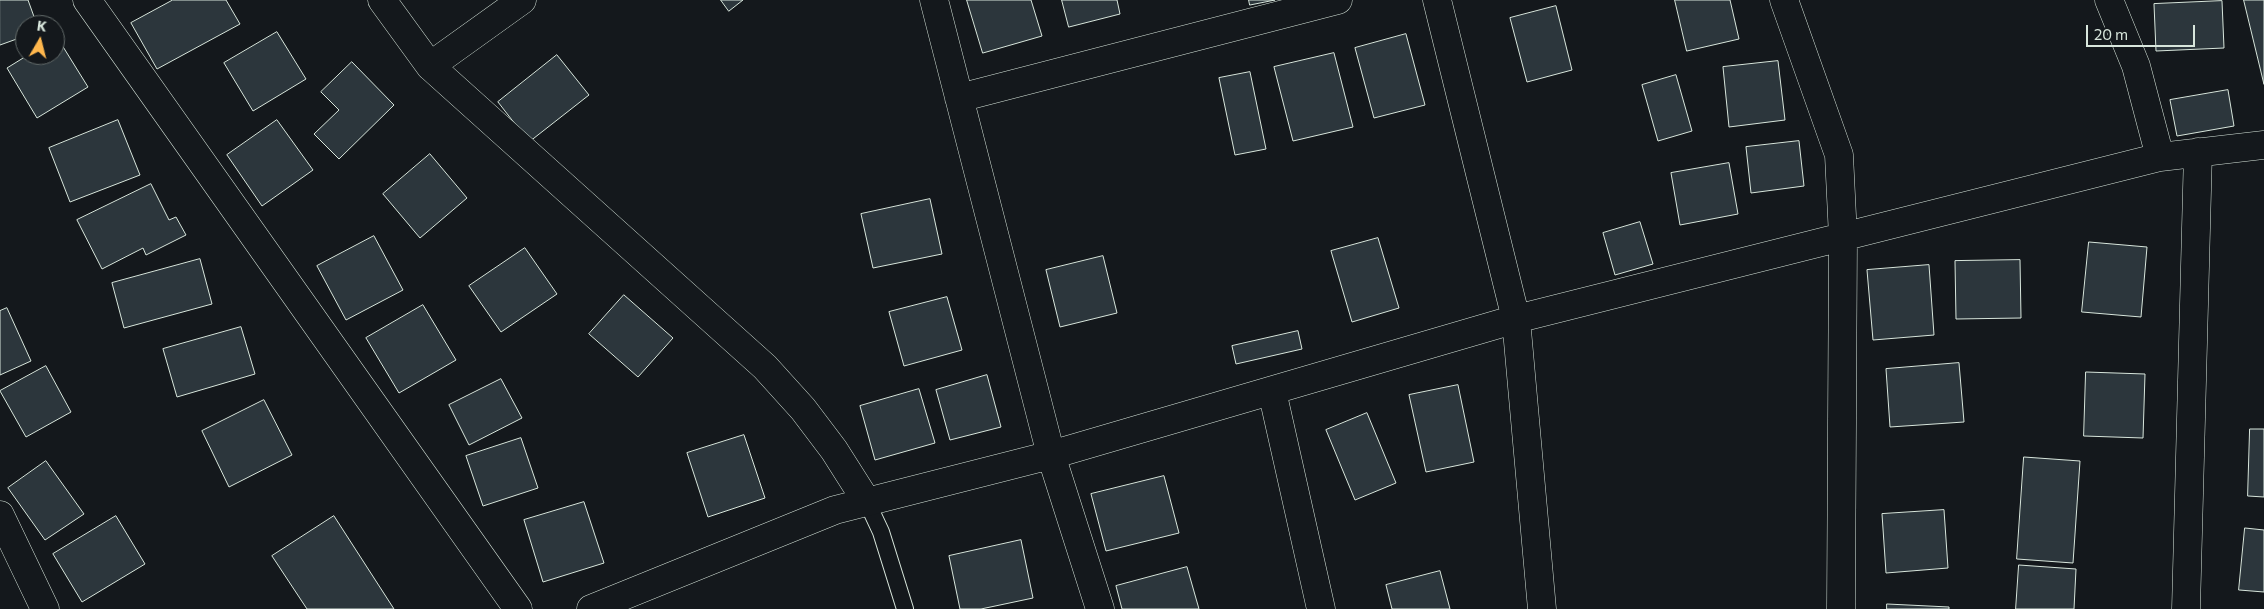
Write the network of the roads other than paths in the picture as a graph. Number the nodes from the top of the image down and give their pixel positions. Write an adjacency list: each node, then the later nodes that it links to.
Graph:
1 (87, 0): 22 (street)
2 (382, 0): 9 (street)
3 (522, 0): 9 (street)
4 (934, 0): 10 (street)
5 (1338, 0): 10 (street)
6 (1437, 0): 15 (street)
7 (1784, 0): 14 (street)
8 (2109, 0): 13 (street)
9 (430, 66): 18 (street)
10 (959, 98): 17 (street)
11 (2264, 144): 12 (street)
12 (2198, 152): 13 (street); 29 (street)
13 (2160, 157): 14 (street)
14 (1843, 237): 15 (street); 28 (street)
15 (1516, 319): 16 (street); 27 (street)
16 (1272, 391): 17 (street); 26 (street)
17 (1050, 455): 18 (street); 25 (street)
18 (867, 502): 20 (street); 24 (lane)
19 (0, 515): 21 (street)
20 (632, 601): 23 (street)
21 (45, 609)
22 (518, 609)
23 (591, 609)
24 (905, 609)
25 (1100, 609)
26 (1321, 609)
27 (1542, 609)
28 (1841, 609)
29 (2186, 609)

